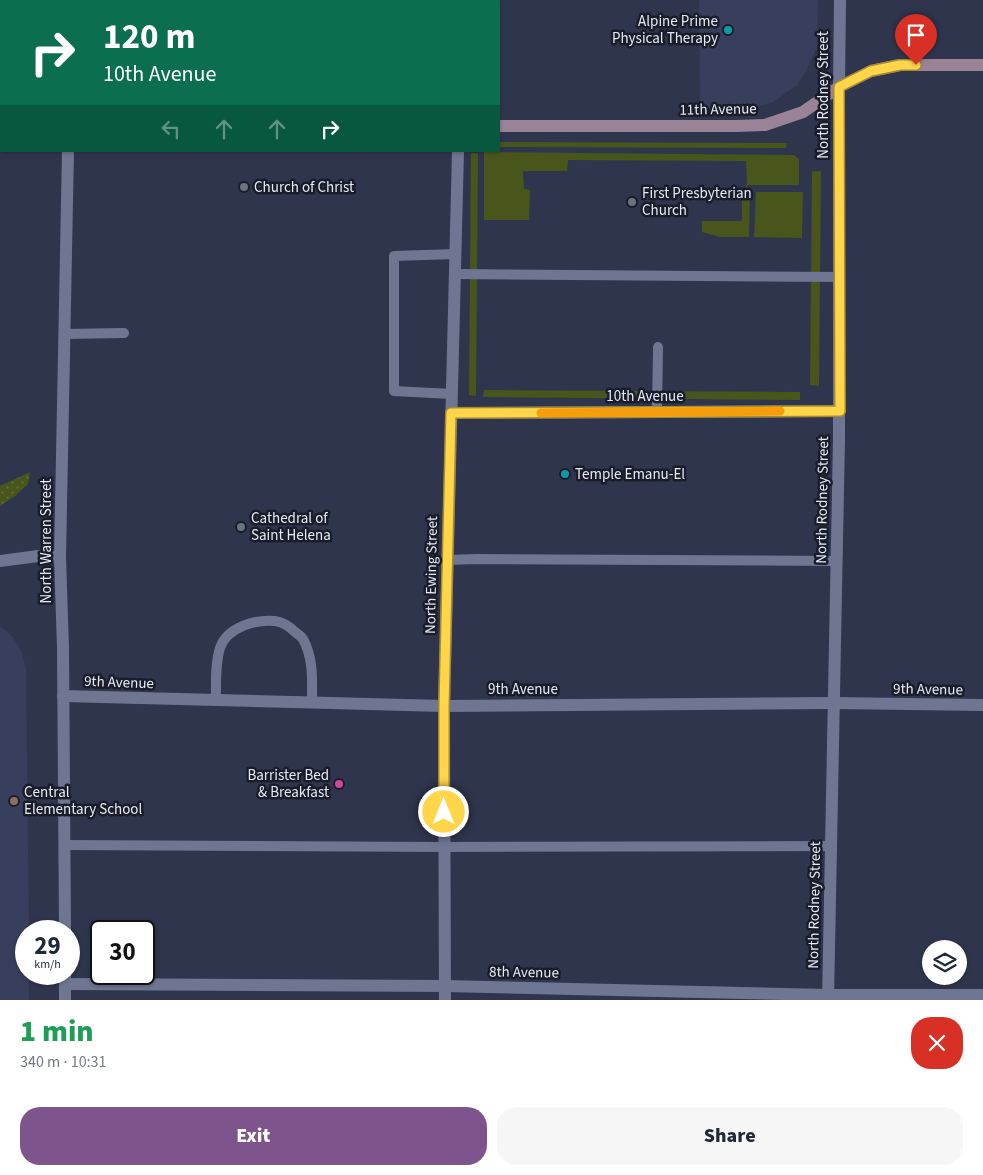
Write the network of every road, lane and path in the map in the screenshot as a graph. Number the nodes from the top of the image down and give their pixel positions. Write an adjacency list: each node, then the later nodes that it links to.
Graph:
1 (840, 0): 3 (street, North Rodney Street)
2 (983, 65): 3 (main road, 11th Avenue)
3 (839, 87): 4 (main road, 11th Avenue); 9 (street, North Rodney Street)
4 (500, 126)
5 (68, 152): 11 (street, North Warren Street)
6 (458, 152): 7 (street, North Ewing Street)
7 (455, 254): 8 (street, North Ewing Street); 13 (lane)
8 (455, 274): 9 (lane); 13 (street, North Ewing Street)
9 (839, 277): 14 (street, North Rodney Street)
10 (124, 333): 11 (lane)
11 (64, 334): 17 (street, North Warren Street)
12 (658, 347): 15 (lane)
13 (452, 394): 16 (street, North Ewing Street)
14 (840, 411): 15 (street, 10th Avenue); 20 (street, North Rodney Street)
15 (657, 412): 16 (street, 10th Avenue)
16 (451, 413): 18 (street, North Ewing Street)
17 (60, 557): 19 (street); 21 (street, North Warren Street)
18 (448, 560): 20 (lane); 25 (street, North Ewing Street)
19 (0, 561)
20 (837, 561): 24 (street, North Rodney Street)
21 (63, 696): 22 (street, 9th Avenue); 27 (street, North Warren Street)
22 (216, 701): 23 (street, 9th Avenue); 23 (lane)
23 (312, 703): 25 (street, 9th Avenue)
24 (834, 703): 25 (street, 9th Avenue); 26 (street, 9th Avenue); 28 (street, North Rodney Street)
25 (444, 706): 29 (street, North Ewing Street)
26 (983, 706)
27 (64, 845): 29 (lane); 30 (street, North Warren Street)
28 (831, 846): 29 (lane); 36 (street, North Rodney Street)
29 (444, 847): 33 (street, North Ewing Street)
30 (65, 920)
31 (80, 979): 33 (street, 8th Avenue)
32 (65, 985): 37 (street)
33 (445, 986): 34 (street, 8th Avenue); 38 (street, North Ewing Street)
34 (637, 996): 36 (street, 8th Avenue)
35 (983, 996): 36 (street, 8th Avenue)
36 (828, 998)
37 (65, 1000)
38 (445, 1000)

